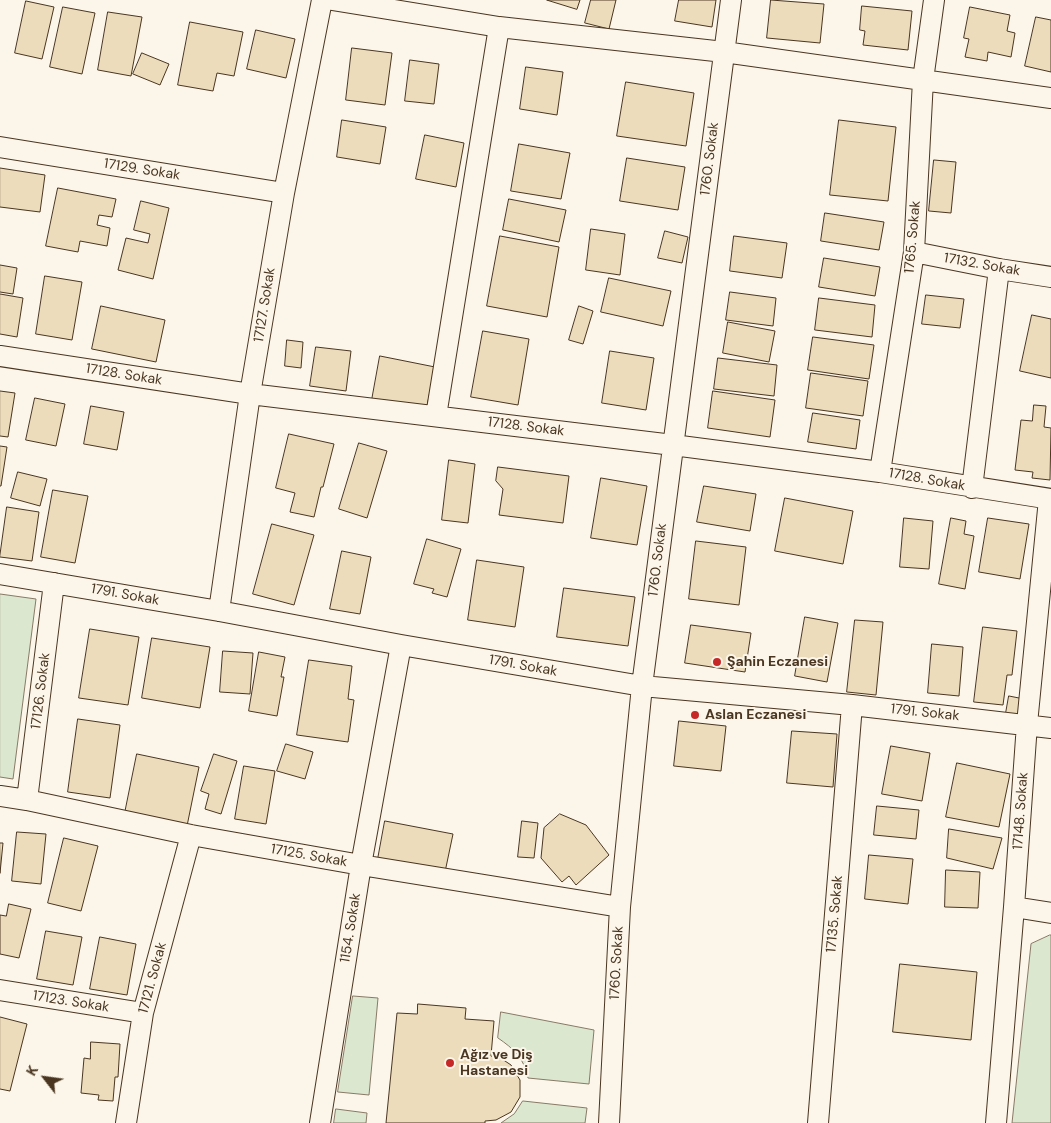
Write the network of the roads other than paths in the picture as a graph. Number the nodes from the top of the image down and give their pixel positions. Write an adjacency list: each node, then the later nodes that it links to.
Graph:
1 (322, 0): 10 (street, 17127. Sokak)
2 (332, 0): 5 (street)
3 (731, 0): 6 (street, 1760. Sokak)
4 (934, 0): 7 (street, 1765. Sokak)
5 (498, 27): 6 (street); 16 (street)
6 (724, 52): 7 (street); 17 (street, 1760. Sokak)
7 (923, 80): 8 (street); 11 (street, 1765. Sokak)
8 (1051, 98)
9 (0, 147): 10 (street, 17129. Sokak)
10 (284, 193): 15 (street, 17127. Sokak)
11 (914, 252): 12 (street, 17132. Sokak); 18 (street, 1765. Sokak)
12 (999, 270): 13 (street, 17132. Sokak); 19 (street)
13 (1051, 276)
14 (0, 356): 15 (street, 17128. Sokak)
15 (250, 394): 16 (street, 17128. Sokak); 23 (street, 17127. Sokak)
16 (436, 416): 17 (street, 17128. Sokak)
17 (673, 445): 18 (street, 17128. Sokak); 25 (street, 1760. Sokak)
18 (880, 472): 19 (street, 17128. Sokak)
19 (972, 488): 20 (street, 17128. Sokak)
20 (1050, 499): 27 (street, 17148. Sokak)
21 (0, 574): 22 (street, 1791. Sokak)
22 (54, 583): 23 (street, 1791. Sokak); 30 (street, 17126. Sokak)
23 (219, 611): 24 (street, 1791. Sokak)
24 (400, 645): 25 (street, 1791. Sokak); 32 (street, 1154. Sokak)
25 (642, 686): 26 (street, 1791. Sokak); 33 (street, 1760. Sokak)
26 (852, 705): 27 (street, 1791. Sokak); 41 (street, 17135. Sokak)
27 (1027, 724): 28 (street, 1791. Sokak); 34 (street, 17148. Sokak)
28 (1051, 728)
29 (0, 796): 30 (street, 17125. Sokak)
30 (28, 800): 31 (street, 17125. Sokak)
31 (191, 835): 32 (street, 17125. Sokak); 37 (street, 17121. Sokak)
32 (361, 865): 33 (street, 17125. Sokak); 39 (street, 1154. Sokak)
33 (620, 907): 40 (street, 1760. Sokak)
34 (1014, 908): 35 (street); 42 (street, 17148. Sokak)
35 (1051, 913)
36 (0, 990): 37 (street, 17123. Sokak)
37 (143, 1013): 38 (street, 17121. Sokak)
38 (126, 1123)
39 (320, 1123)
40 (608, 1123)
41 (818, 1123)
42 (996, 1123)

